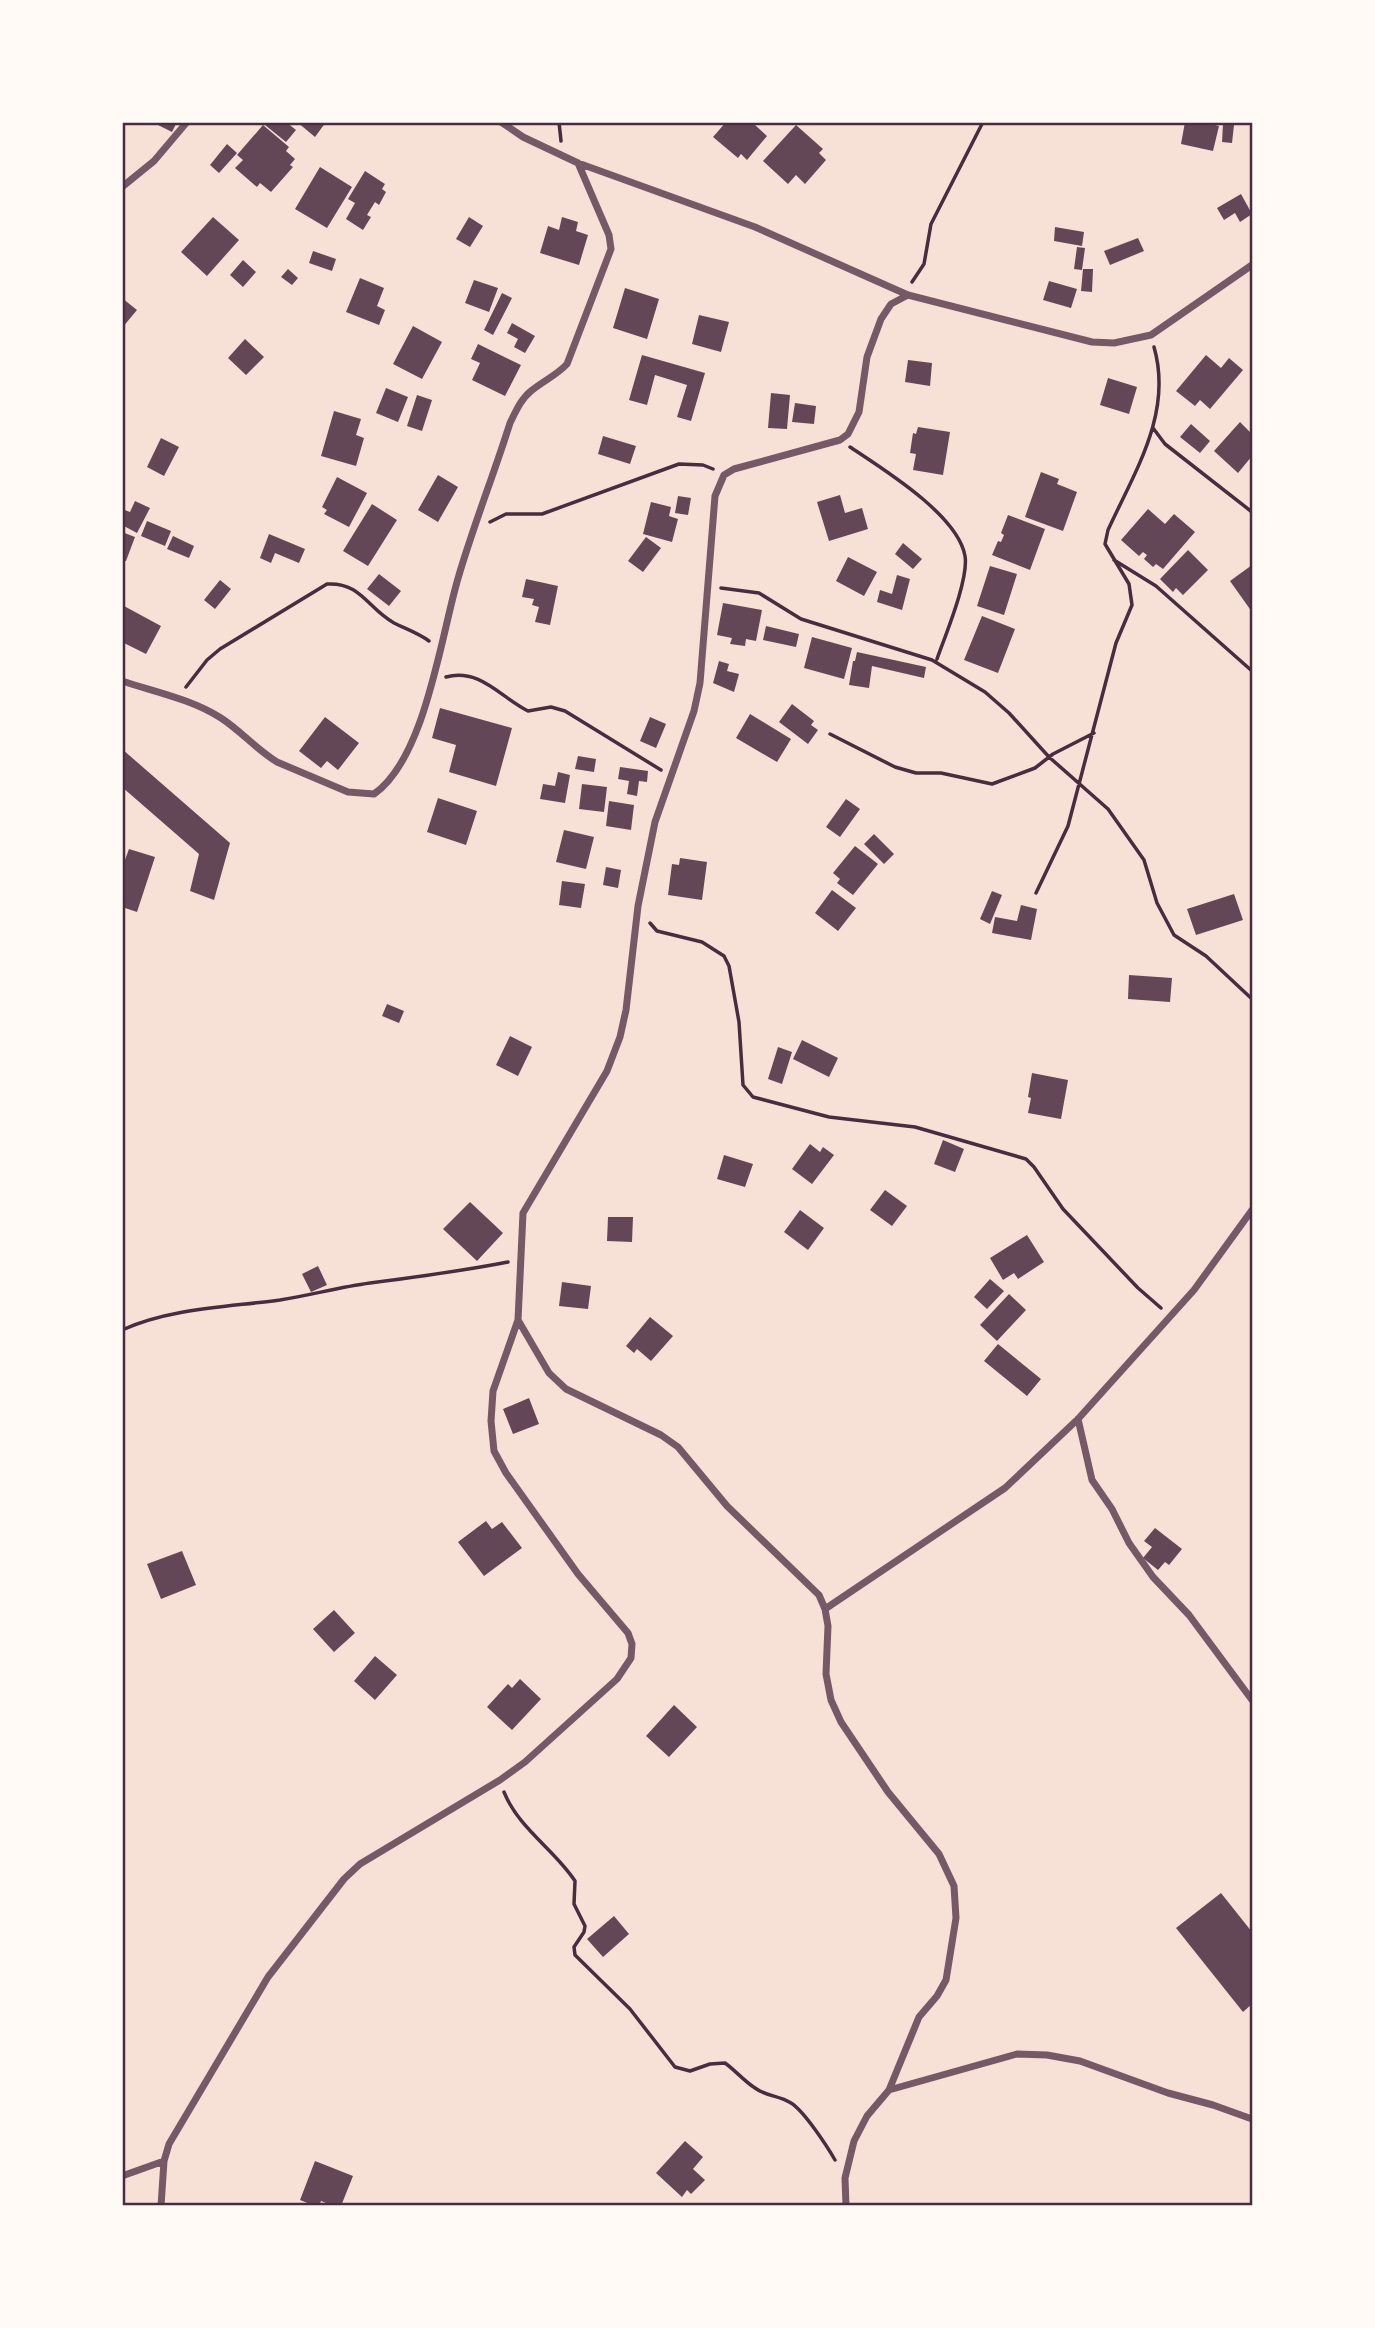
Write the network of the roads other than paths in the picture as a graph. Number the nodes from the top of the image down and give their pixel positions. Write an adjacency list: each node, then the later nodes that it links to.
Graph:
1 (187, 122): 4 (street)
2 (501, 122): 3 (street)
3 (578, 163): 6 (street); 7 (street)
4 (122, 187)
5 (1252, 266): 6 (street)
6 (908, 295): 9 (street)
7 (122, 681)
8 (1252, 1210): 10 (street)
9 (519, 1320): 11 (street); 15 (street)
10 (1078, 1419): 11 (street); 12 (street)
11 (825, 1609): 13 (street)
12 (1252, 1700)
13 (890, 2090): 14 (street); 18 (street)
14 (1252, 2119)
15 (164, 2161): 16 (street); 17 (street)
16 (122, 2176)
17 (161, 2206)
18 (846, 2206)

